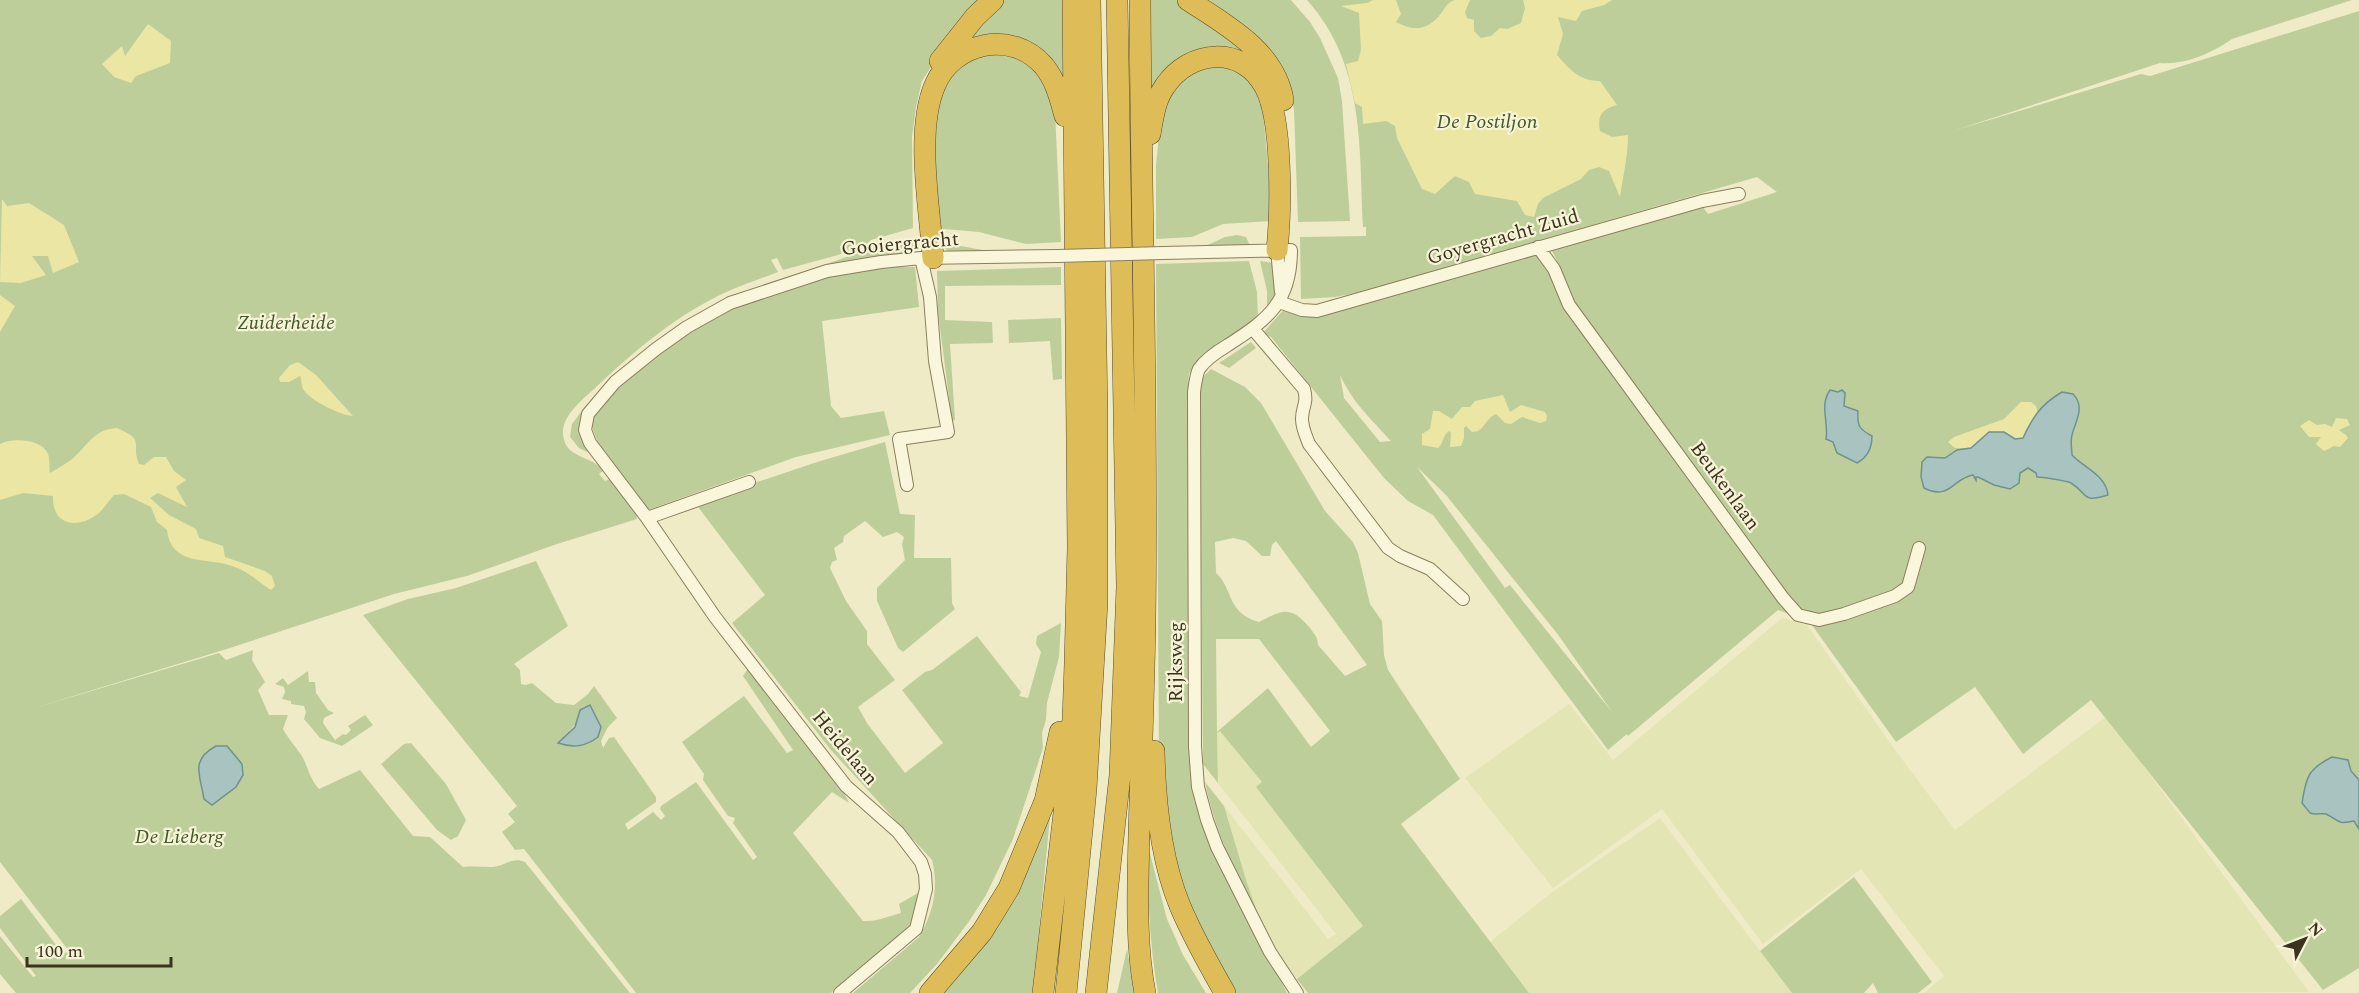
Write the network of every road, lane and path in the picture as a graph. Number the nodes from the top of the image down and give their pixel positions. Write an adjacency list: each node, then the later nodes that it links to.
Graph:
1 (993, 0): 12 (highway)
2 (1073, 0): 7 (highway)
3 (1090, 0): 25 (highway)
4 (1117, 0): 26 (highway)
5 (1140, 0): 8 (highway)
6 (1188, 0): 11 (highway)
7 (1073, 157): 12 (highway); 21 (highway)
8 (1141, 175): 11 (highway); 20 (highway)
9 (1739, 194): 10 (street, Goyergracht Zuid)
10 (1538, 247): 13 (street, Goyergracht Zuid); 18 (street, Beukenlaan)
11 (1284, 250): 12 (street, Gooiergracht, bridge); 13 (street)
12 (927, 258): 16 (street); 17 (street, Gooiergracht)
13 (1280, 299): 14 (street)
14 (1251, 331): 19 (street); 29 (street, Rijksweg)
15 (749, 483): 17 (street)
16 (907, 485)
17 (647, 518): 22 (street, Heidelaan)
18 (1919, 548)
19 (1463, 599)
20 (1145, 619): 27 (highway); 28 (highway)
21 (1075, 664): 23 (highway); 24 (highway)
22 (840, 993)
23 (930, 993)
24 (1043, 993)
25 (1066, 993)
26 (1096, 993)
27 (1145, 993)
28 (1225, 993)
29 (1297, 993)

